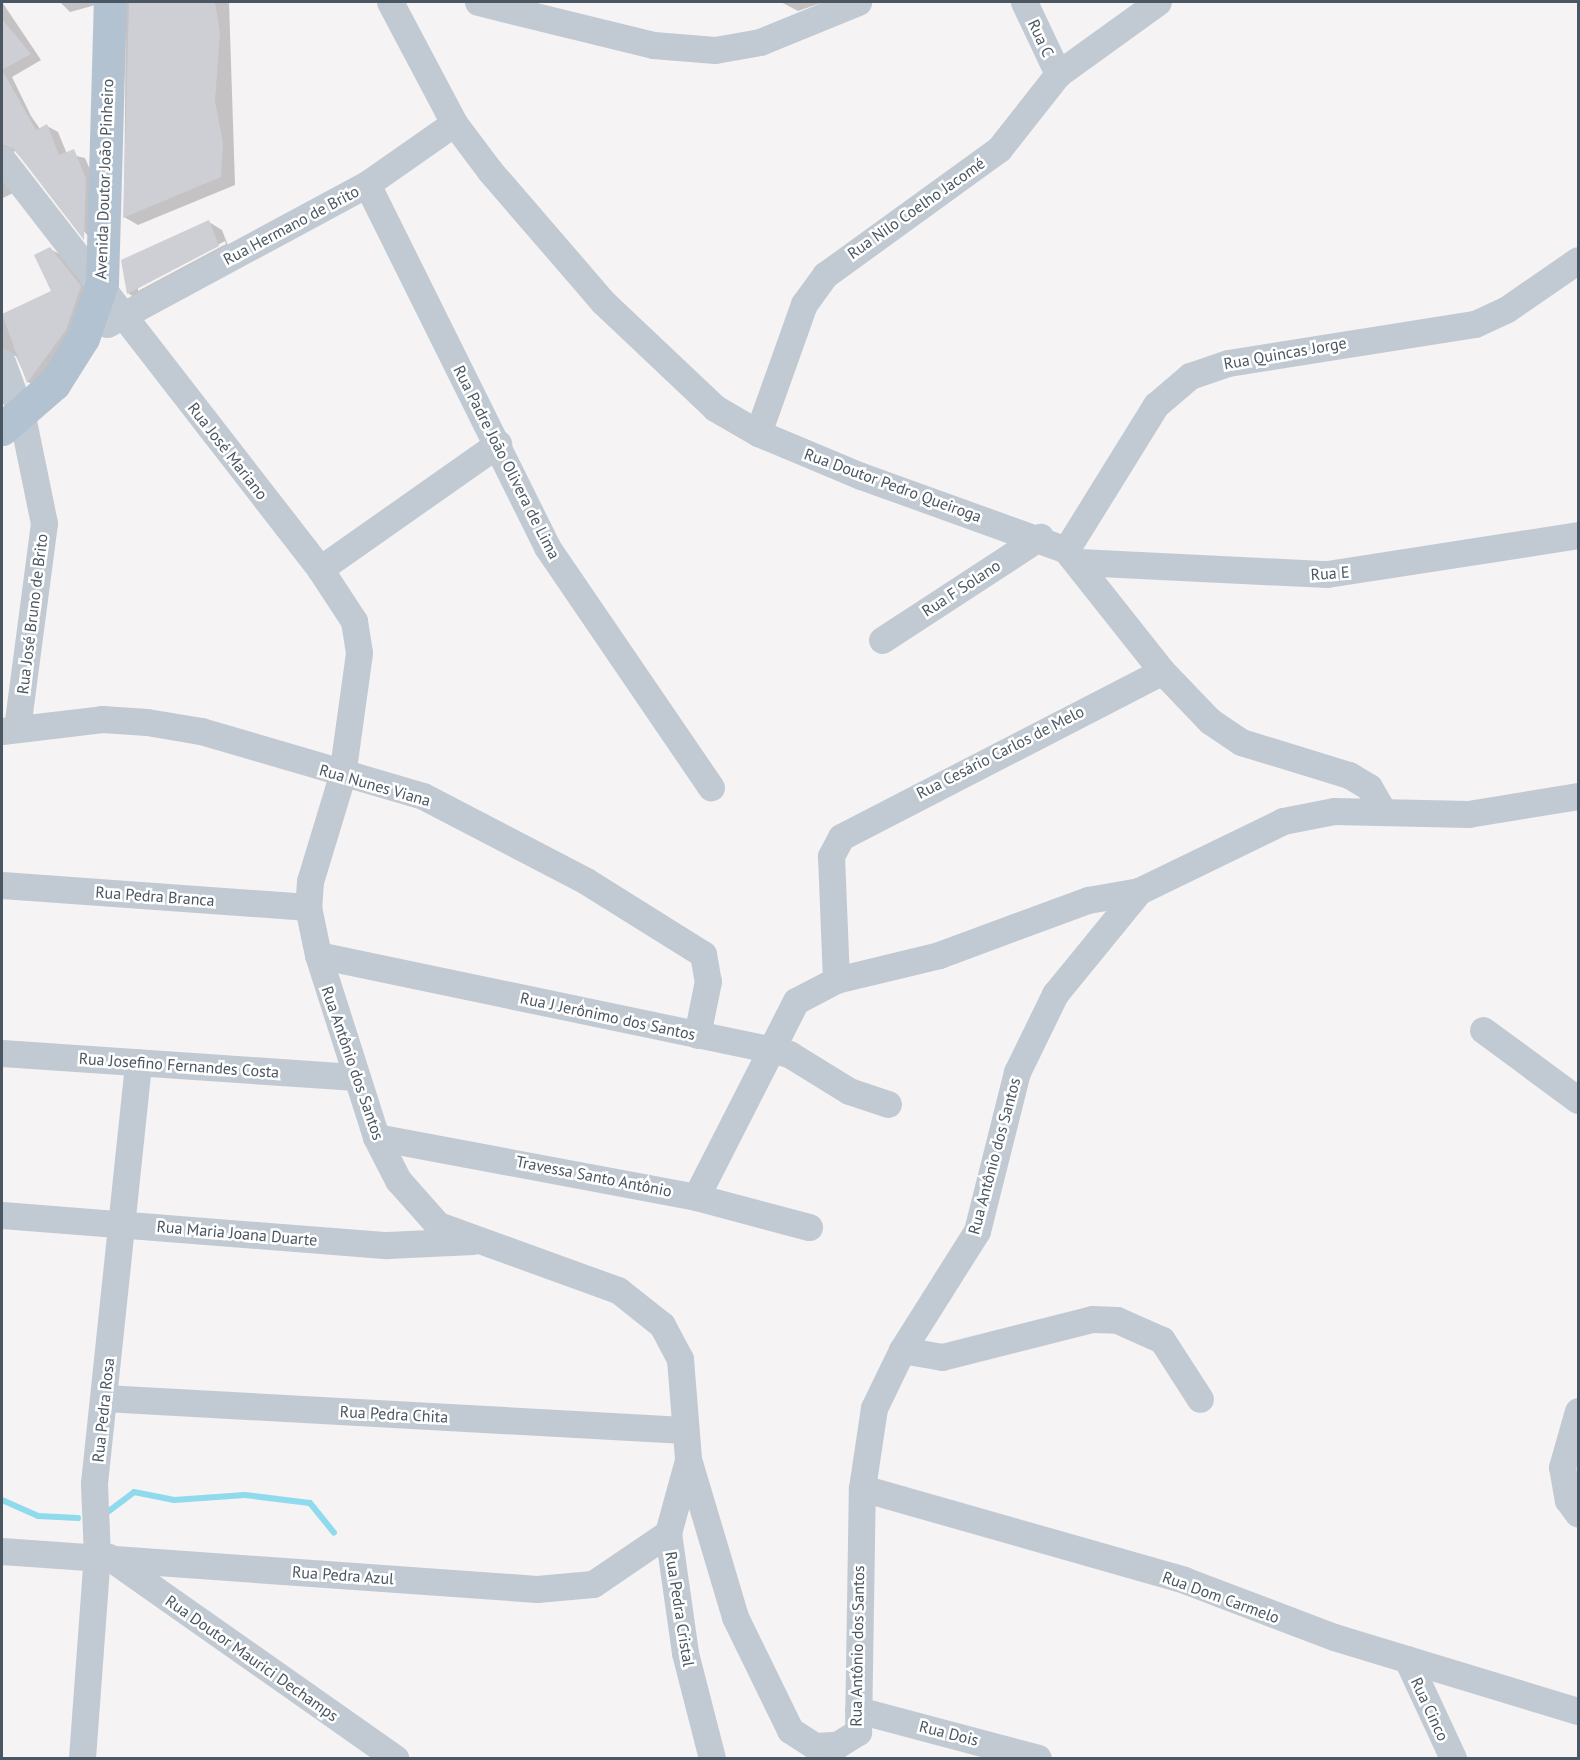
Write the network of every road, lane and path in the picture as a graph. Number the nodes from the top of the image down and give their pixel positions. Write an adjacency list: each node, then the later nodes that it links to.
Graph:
1 (110, 2): 12 (main road, Avenida Doutor João Pinheiro)
2 (390, 2): 8 (street, Rua Doutor Pedro Queiroga)
3 (478, 2): 4 (street)
4 (858, 2)
5 (1024, 2): 7 (street, Rua C)
6 (1158, 2): 7 (street, Rua Nilo Coelho Jacomé)
7 (1058, 74): 17 (street, Rua Nilo Coelho Jacomé)
8 (454, 123): 10 (street, Rua Hermano de Brito); 17 (street, Rua Doutor Pedro Queiroga)
9 (2, 159): 12 (street, Rua José Mariano)
10 (367, 184): 13 (street, Rua Hermano de Brito); 18 (street, Rua Padre João Olivera de Lima)
11 (1578, 260): 21 (street, Rua Quincas Jorge)
12 (102, 283): 13 (street, Rua José Mariano); 14 (main road, Avenida Doutor João Pinheiro)
13 (122, 316): 14 (street, Rua Hermano de Brito); 22 (street, Rua José Mariano)
14 (83, 338): 16 (main road, Avenida Doutor João Pinheiro)
15 (2, 362): 16 (street, Rua José Bruno de Brito)
16 (12, 423): 25 (street, Rua José Bruno de Brito)
17 (758, 433): 20 (street, Rua Doutor Pedro Queiroga)
18 (498, 444): 22 (street); 27 (street, Rua Padre João Olivera de Lima)
19 (1578, 535): 21 (street, Rua E)
20 (1040, 537): 21 (street, Rua Doutor Pedro Queiroga); 23 (street, Rua F Solano)
21 (1072, 556): 24 (street, Rua Doutor Pedro Queiroga)
22 (320, 569): 26 (street, Rua José Mariano)
23 (882, 640)
24 (1162, 671): 29 (street, Rua Doutor Pedro Queiroga); 34 (street, Rua Cesário Carlos de Melo)
25 (9, 730): 26 (street, Rua Nunes Viana)
26 (342, 776): 32 (street, Rua Antônio dos Santos); 36 (street, Rua Nunes Viana)
27 (711, 787)
28 (1578, 796): 29 (street, Rua Antônio dos Santos)
29 (1383, 812): 31 (street, Rua Antônio dos Santos)
30 (2, 885): 32 (street, Rua Pedra Branca)
31 (1138, 891): 34 (street); 49 (street, Rua Antônio dos Santos)
32 (308, 907): 33 (street, Rua Antônio dos Santos)
33 (318, 955): 36 (street, Rua J Jerônimo dos Santos); 40 (street, Rua Antônio dos Santos)
34 (836, 980): 37 (street)
35 (1483, 1030): 41 (street)
36 (697, 1035): 37 (street, Rua J Jerônimo dos Santos)
37 (769, 1048): 42 (street, Rua J Jerônimo dos Santos); 44 (street)
38 (2, 1053): 39 (street, Rua Josefino Fernandes Costa)
39 (138, 1062): 40 (street, Rua Josefino Fernandes Costa); 46 (street, Rua Pedra Rosa)
40 (356, 1077): 43 (street, Rua Antônio dos Santos)
41 (1578, 1100)
42 (888, 1104)
43 (376, 1137): 44 (street, Travessa Santo Antônio); 48 (street, Rua Antônio dos Santos)
44 (696, 1197): 47 (street, Travessa Santo Antônio)
45 (2, 1215): 46 (street, Rua Maria Joana Duarte)
46 (122, 1224): 48 (street, Rua Maria Joana Duarte); 50 (street, Rua Pedra Rosa)
47 (809, 1227)
48 (473, 1241): 53 (street, Rua Antônio dos Santos)
49 (902, 1350): 51 (street); 55 (street, Rua Antônio dos Santos)
50 (104, 1398): 53 (street, Rua Pedra Chita); 59 (street, Rua Pedra Rosa)
51 (1200, 1399)
52 (1578, 1411): 56 (street)
53 (684, 1430): 54 (street, Rua Antônio dos Santos)
54 (688, 1459): 57 (street, Rua Pedra Cristal); 62 (street, Rua Antônio dos Santos)
55 (862, 1488): 60 (street, Rua Dom Carmelo); 62 (street, Rua Antônio dos Santos)
56 (1578, 1514)
57 (669, 1533): 59 (street, Rua Pedra Azul); 65 (street, Rua Pedra Cristal)
58 (2, 1551): 59 (street, Rua Pedra Azul)
59 (103, 1556): 63 (street, Rua Pedra Rosa); 64 (street, Rua Doutor Maurici Dechamps)
60 (1407, 1659): 61 (street, Rua Dom Carmelo); 68 (street, Rua Cinco)
61 (1578, 1711)
62 (858, 1721): 66 (street); 67 (street, Rua Dois)
63 (82, 1758)
64 (395, 1758)
65 (712, 1758)
66 (856, 1758)
67 (1038, 1758)
68 (1453, 1758)

